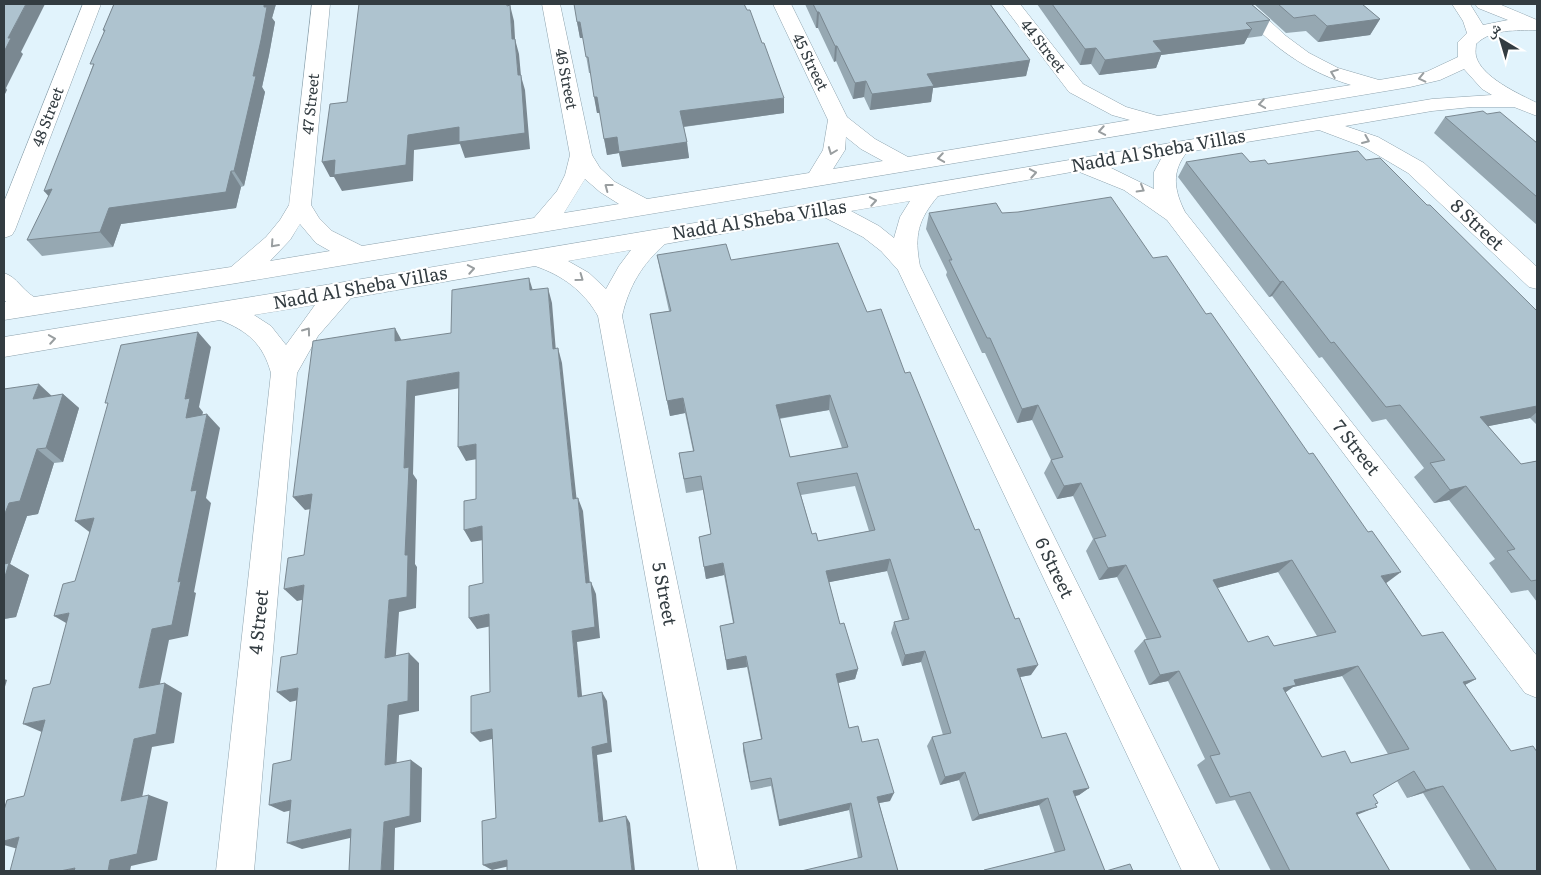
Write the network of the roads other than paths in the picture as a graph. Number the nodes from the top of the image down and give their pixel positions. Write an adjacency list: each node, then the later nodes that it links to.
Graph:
1 (92, 4): 35 (street, 48 Street)
2 (321, 4): 30 (street, 47 Street)
3 (551, 4): 24 (street, 46 Street)
4 (782, 4): 18 (street, 45 Street)
5 (1011, 4): 14 (street, 44 Street)
6 (1241, 4): 11 (street)
7 (1461, 4): 10 (street)
8 (1484, 4): 9 (street)
9 (1537, 25): 10 (street)
10 (1476, 33): 12 (street)
11 (1291, 50): 13 (street, one-way to 11); 15 (street)
12 (1466, 59): 13 (street, Nadd Al Sheba Villas, one-way to 13); 16 (street)
13 (1380, 86): 15 (street, Nadd Al Sheba Villas)
14 (1076, 88): 19 (street); 22 (street)
15 (1297, 99): 19 (street, Nadd Al Sheba Villas, one-way to 19)
16 (1515, 101): 17 (street); 21 (street, Nadd Al Sheba Villas)
17 (1537, 110)
18 (838, 120): 25 (street); 28 (street, one-way to 28)
19 (1157, 122): 22 (street, Nadd Al Sheba Villas, one-way to 22)
20 (1320, 124): 21 (street, Nadd Al Sheba Villas); 23 (street, Nadd Al Sheba Villas); 27 (street, one-way to 27)
21 (1401, 125): 27 (street)
22 (1064, 137): 25 (street, Nadd Al Sheba Villas, one-way to 25)
23 (1180, 146): 26 (street, Nadd Al Sheba Villas); 33 (street)
24 (581, 155): 31 (street, one-way to 24); 34 (street)
25 (905, 164): 28 (street, Nadd Al Sheba Villas)
26 (1079, 165): 29 (street, Nadd Al Sheba Villas, one-way to 26); 33 (street, one-way to 33)
27 (1416, 168): 42 (street, 8 Street)
28 (817, 178): 31 (street, Nadd Al Sheba Villas)
29 (930, 191): 32 (street, Nadd Al Sheba Villas, one-way to 29); 39 (street)
30 (300, 205): 37 (street); 40 (street, one-way to 40)
31 (645, 207): 34 (street, Nadd Al Sheba Villas)
32 (825, 209): 36 (street, Nadd Al Sheba Villas); 39 (street)
33 (1175, 215): 50 (street, 7 Street)
34 (540, 225): 37 (street, Nadd Al Sheba Villas)
35 (4, 230)
36 (659, 236): 38 (street, Nadd Al Sheba Villas); 47 (street)
37 (360, 254): 40 (street, Nadd Al Sheba Villas)
38 (536, 258): 43 (street, Nadd Al Sheba Villas, one-way to 38); 47 (street, one-way to 47)
39 (908, 266): 53 (street, 6 Street)
40 (237, 275): 44 (street, Nadd Al Sheba Villas)
41 (4, 282): 44 (street)
42 (1537, 282)
43 (344, 292): 46 (street, Nadd Al Sheba Villas); 49 (street, one-way to 43)
44 (29, 306): 45 (street, Nadd Al Sheba Villas)
45 (4, 310)
46 (221, 312): 48 (street, Nadd Al Sheba Villas, one-way to 46); 49 (street)
47 (610, 316): 52 (street, 5 Street)
48 (10, 349)
49 (284, 373): 51 (street, 4 Street)
50 (1537, 682)
51 (235, 871)
52 (718, 871)
53 (1201, 871)

